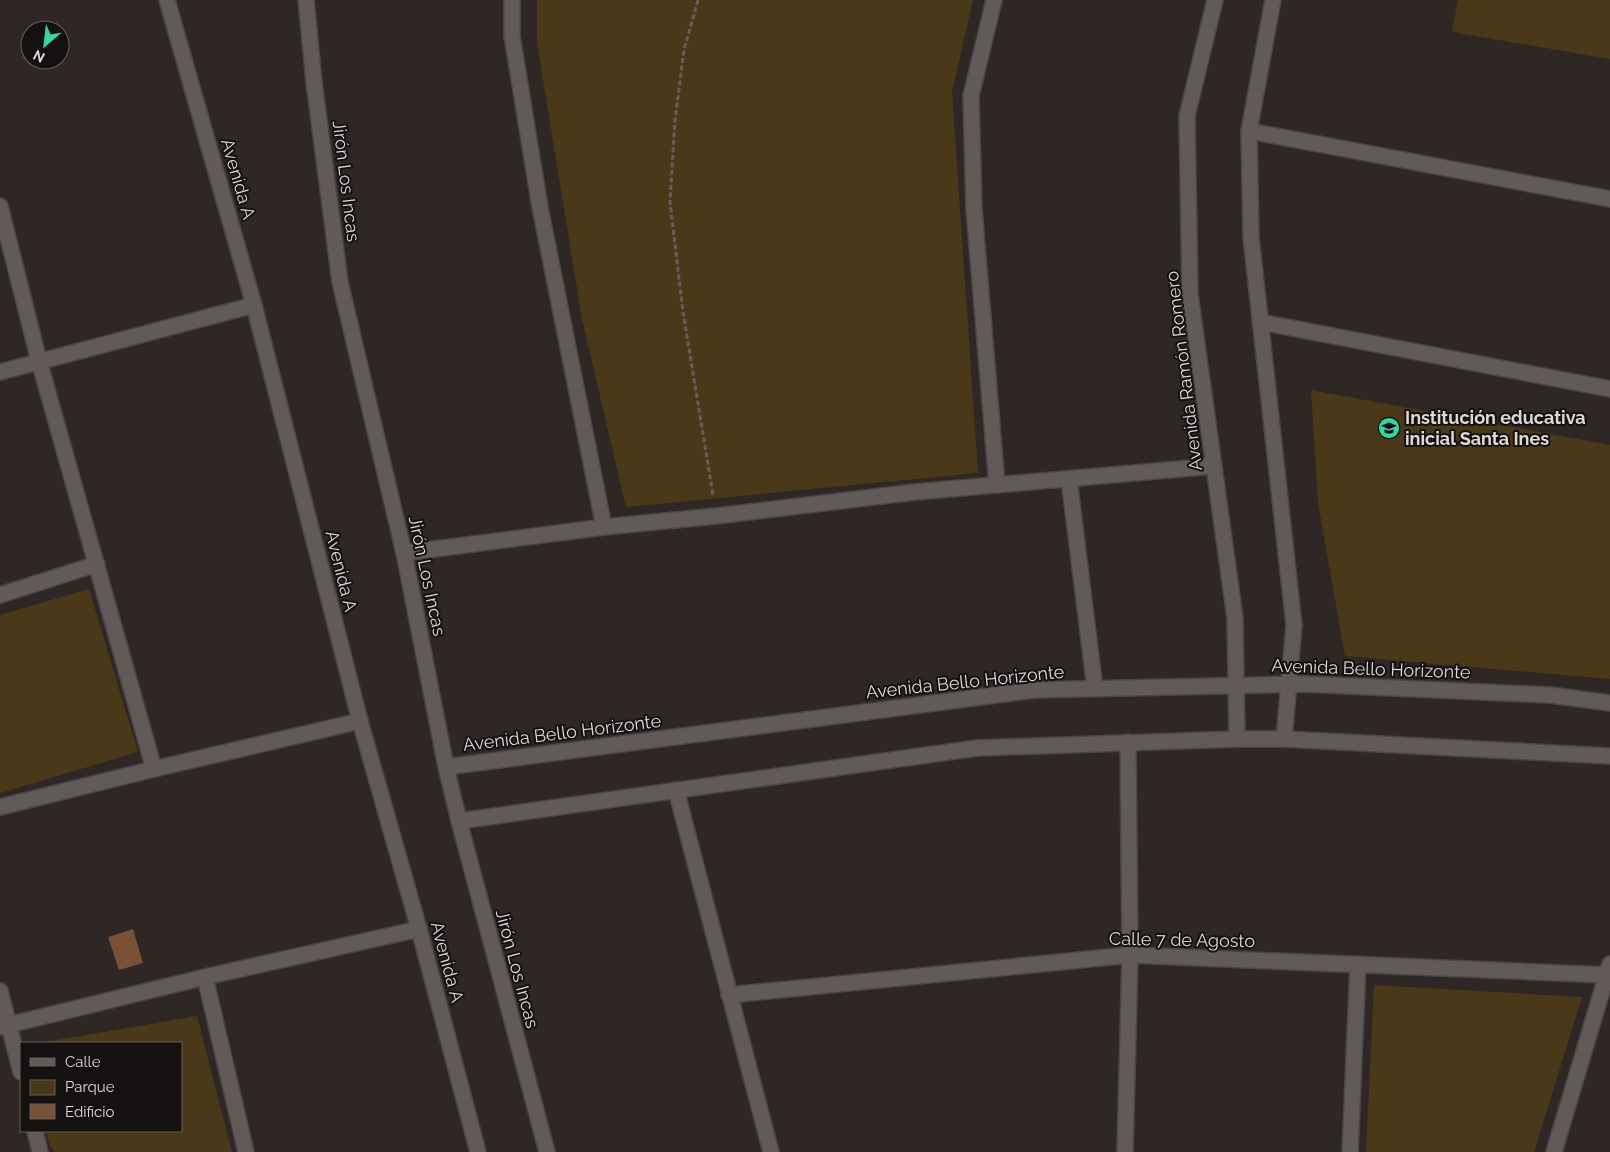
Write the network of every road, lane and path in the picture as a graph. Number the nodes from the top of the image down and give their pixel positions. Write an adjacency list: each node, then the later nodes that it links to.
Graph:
1 (167, 0): 11 (street, Avenida A)
2 (306, 0): 21 (street, Jirón Los Incas)
3 (512, 0): 20 (street)
4 (698, 0): 19 (path)
5 (994, 0): 18 (street)
6 (1214, 0): 16 (street, Avenida Ramón Romero)
7 (1273, 0): 8 (street)
8 (1249, 132): 9 (street); 12 (street)
9 (1610, 199)
10 (0, 206): 13 (street)
11 (254, 305): 13 (street); 28 (street, Avenida A)
12 (1260, 322): 15 (street); 24 (street)
13 (39, 361): 14 (street); 22 (street)
14 (0, 372)
15 (1610, 389)
16 (1214, 466): 17 (street); 25 (street, Avenida Ramón Romero)
17 (1069, 479): 18 (street); 26 (street)
18 (997, 485): 19 (street)
19 (716, 516): 20 (street)
20 (604, 527): 21 (street)
21 (404, 553): 33 (street, Jirón Los Incas)
22 (97, 564): 23 (street); 34 (street)
23 (0, 595)
24 (1289, 684): 25 (street, Avenida Bello Horizonte); 27 (street, Avenida Bello Horizonte); 30 (street)
25 (1236, 685): 26 (street, Avenida Bello Horizonte); 29 (street, Avenida Ramón Romero)
26 (1095, 689): 33 (street, Avenida Bello Horizonte)
27 (1610, 703)
28 (360, 721): 34 (street); 38 (street, Avenida A)
29 (1237, 739): 30 (street); 31 (street)
30 (1284, 739): 32 (street)
31 (1128, 742): 35 (street); 39 (street)
32 (1610, 756)
33 (446, 767): 37 (street, Jirón Los Incas)
34 (154, 768): 36 (street)
35 (676, 790): 37 (street); 44 (street)
36 (0, 807)
37 (459, 821): 51 (street, Jirón Los Incas)
38 (419, 929): 42 (street); 50 (street, Avenida A)
39 (1130, 955): 40 (street, Calle 7 de Agosto); 44 (street, Calle 7 de Agosto); 53 (street)
40 (1358, 964): 41 (street, Calle 7 de Agosto); 54 (street)
41 (1608, 969): 55 (street)
42 (205, 977): 45 (street); 49 (street)
43 (0, 991): 45 (street)
44 (729, 995): 52 (street)
45 (5, 1026): 46 (street)
46 (20, 1069)
47 (35, 1132): 48 (street)
48 (40, 1152)
49 (246, 1152)
50 (478, 1152)
51 (547, 1152)
52 (771, 1152)
53 (1125, 1152)
54 (1350, 1152)
55 (1554, 1152)

